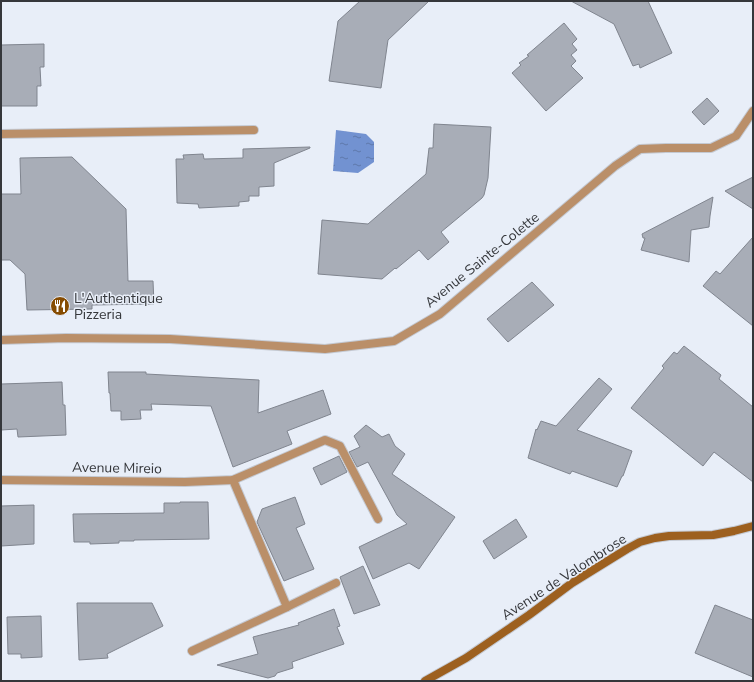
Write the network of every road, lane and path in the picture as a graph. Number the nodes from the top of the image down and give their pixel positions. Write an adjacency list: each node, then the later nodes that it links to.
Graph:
1 (753, 111): 4 (street, Avenue Sainte-Colette)
2 (254, 130): 3 (street)
3 (1, 134)
4 (1, 340)
5 (1, 480): 6 (street, Avenue Mireio)
6 (233, 480): 7 (street, Avenue Mireio); 10 (street)
7 (378, 519)
8 (753, 526): 12 (main road, Avenue de Valombrose)
9 (336, 583): 10 (street)
10 (287, 607): 11 (street)
11 (192, 651)
12 (425, 681)

